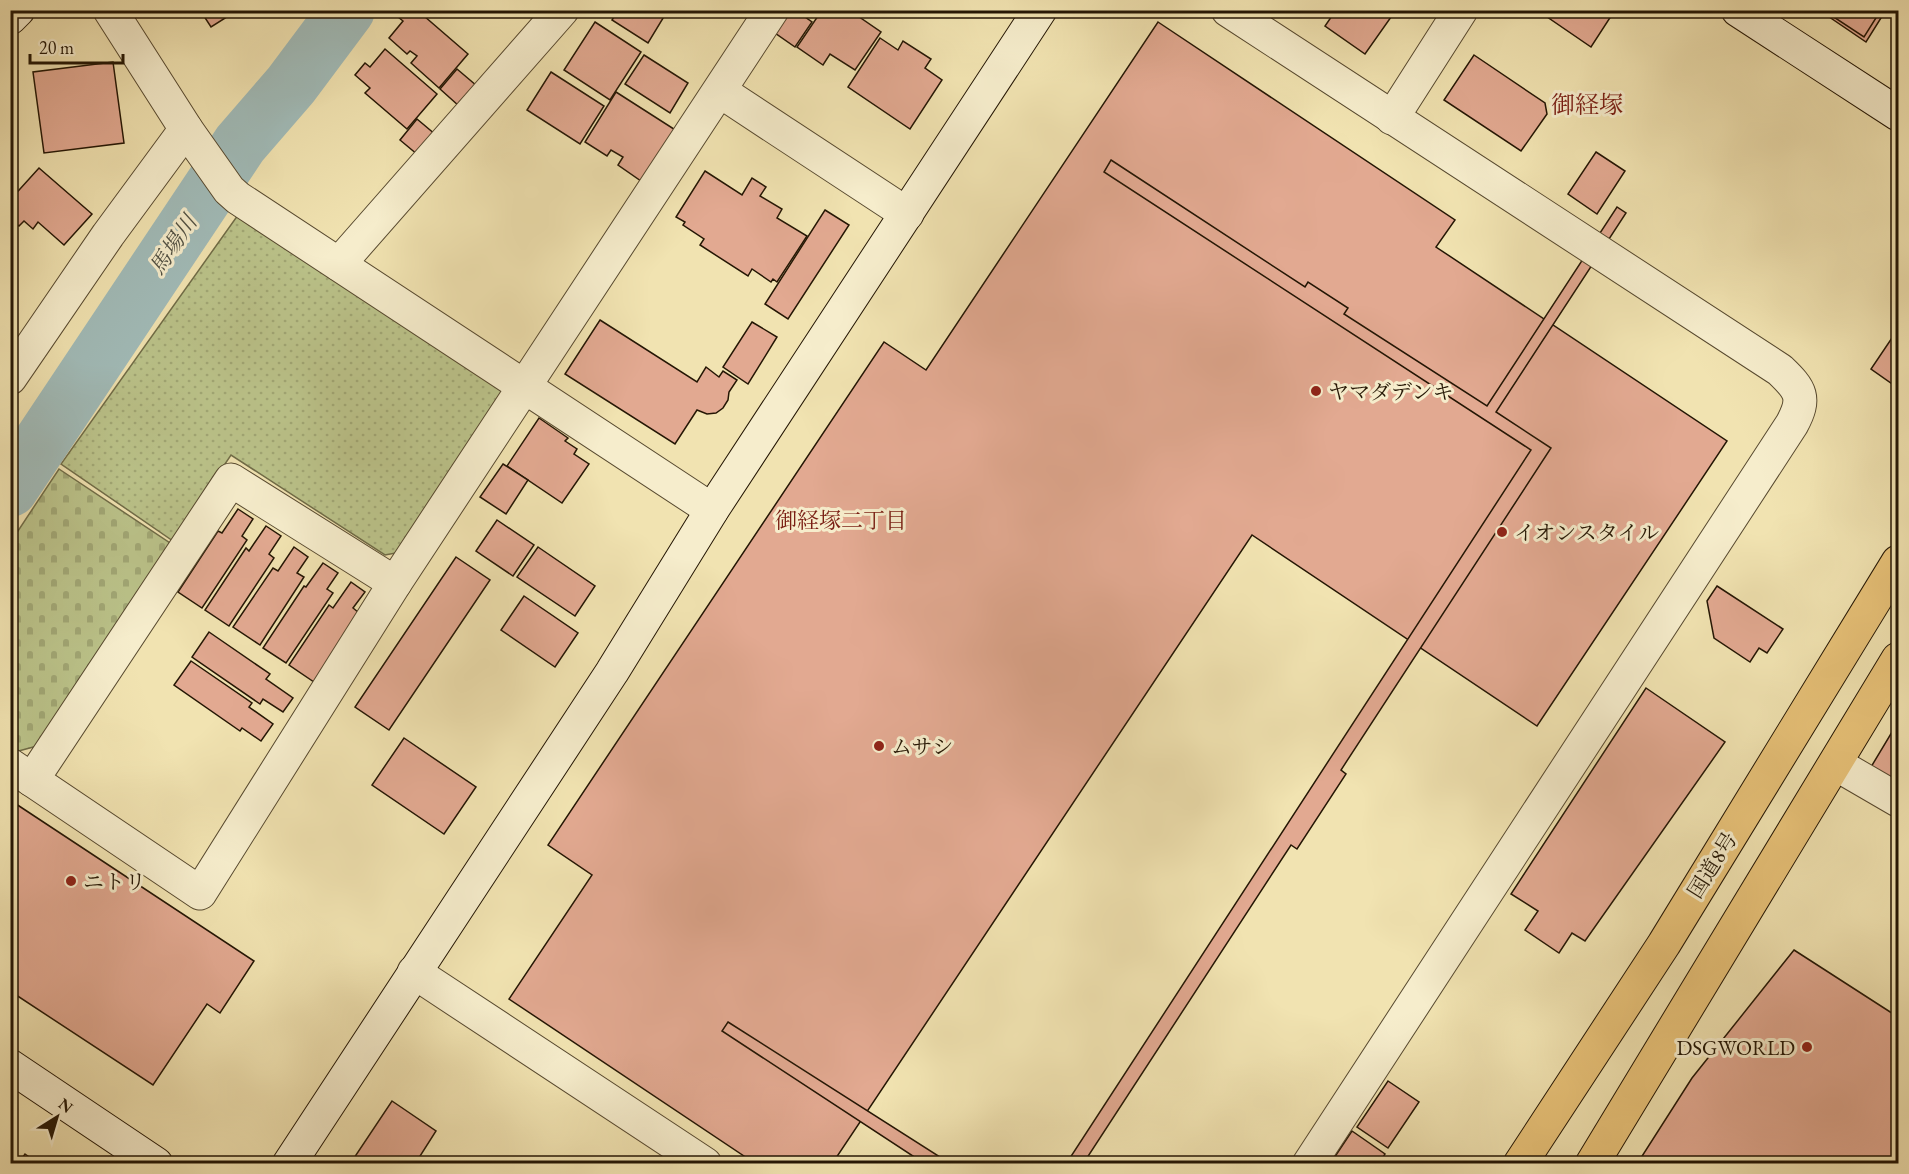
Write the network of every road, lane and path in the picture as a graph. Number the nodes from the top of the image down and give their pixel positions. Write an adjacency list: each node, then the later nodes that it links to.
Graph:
1 (18, 10): 9 (street)
2 (110, 10): 13 (street)
3 (562, 10): 15 (street)
4 (772, 10): 10 (street)
5 (1040, 10): 14 (street)
6 (1228, 10): 12 (street)
7 (1461, 10): 12 (street)
8 (1738, 10): 11 (street)
9 (10, 18)
10 (720, 91): 14 (street); 17 (street)
11 (1899, 114)
12 (1392, 118): 30 (street)
13 (186, 129): 15 (street); 16 (street)
14 (907, 214): 18 (street)
15 (339, 264): 17 (street)
16 (10, 378)
17 (525, 387): 18 (street); 20 (street)
18 (712, 510): 25 (street)
19 (1899, 562): 31 (highway, 国道8号)
20 (395, 583): 23 (street); 23 (street)
21 (1899, 659): 22 (highway)
22 (1836, 764): 24 (street); 32 (highway)
23 (21, 772)
24 (1899, 800)
25 (414, 972): 28 (street); 29 (street)
26 (10, 1066): 27 (street)
27 (156, 1164)
28 (289, 1164)
29 (705, 1164)
30 (1309, 1164)
31 (1520, 1164)
32 (1592, 1164)

